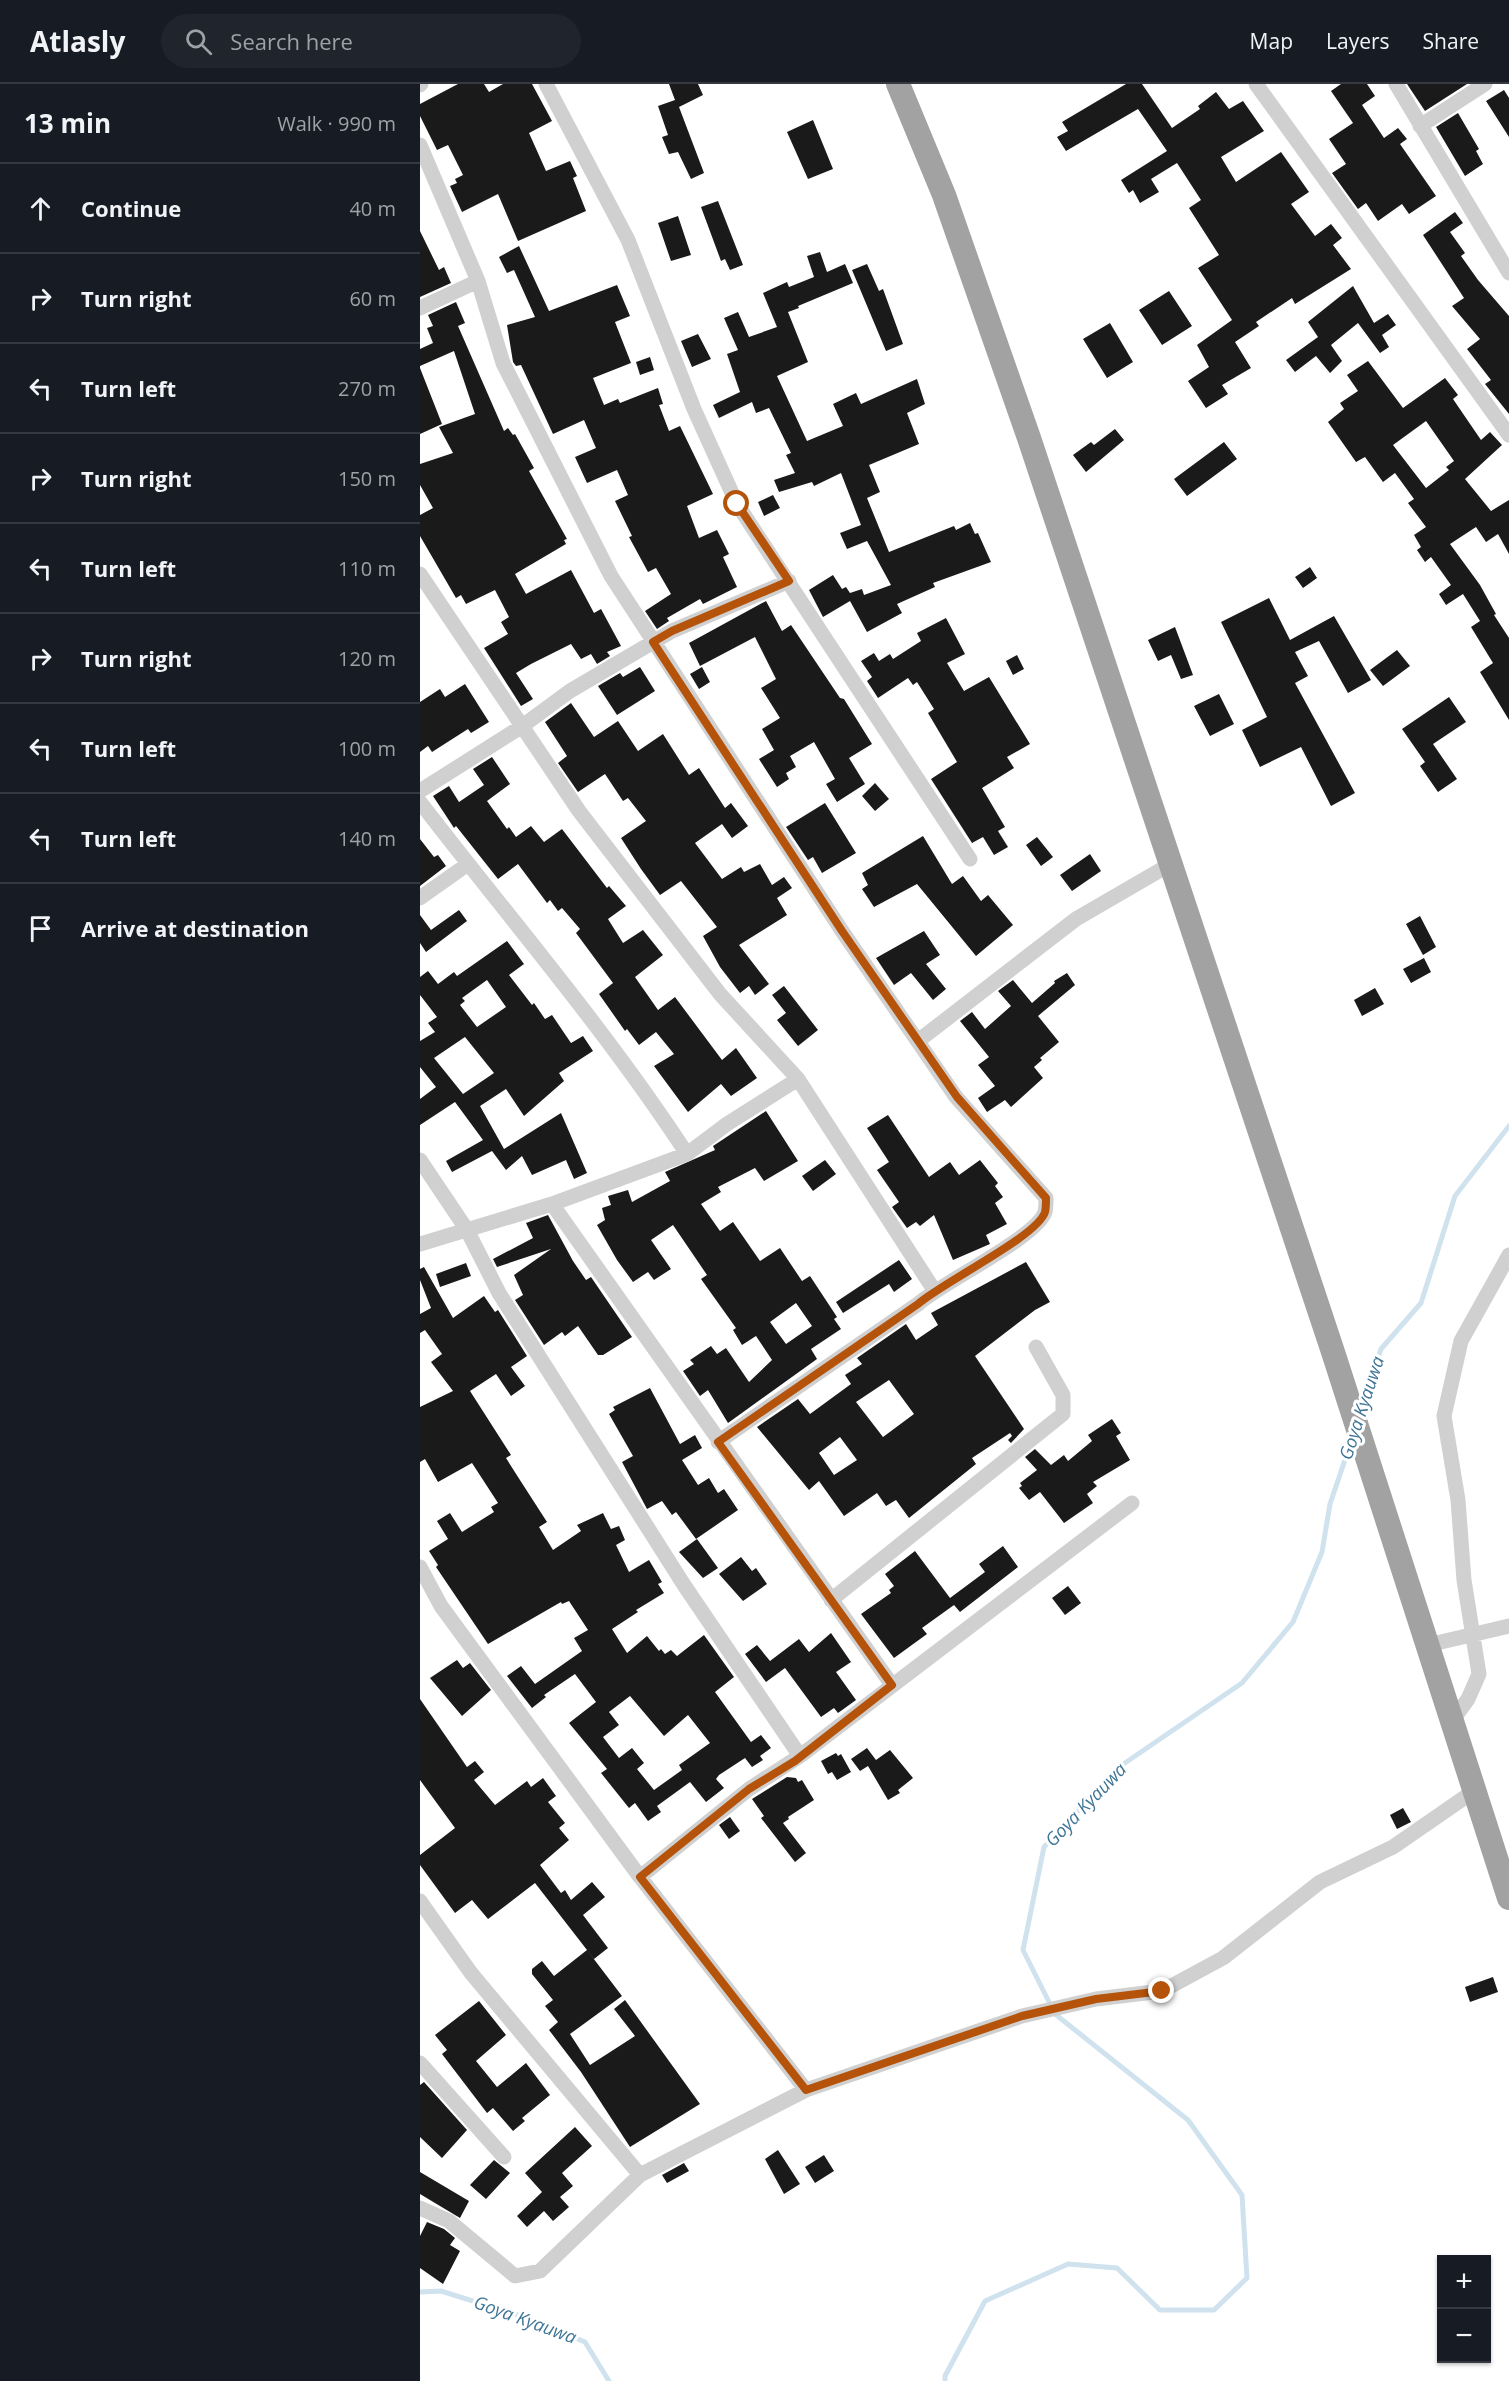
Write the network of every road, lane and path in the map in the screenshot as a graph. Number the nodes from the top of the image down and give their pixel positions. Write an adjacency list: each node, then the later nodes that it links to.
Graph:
1 (546, 84): 13 (street)
2 (898, 84): 20 (highway)
3 (1257, 84): 11 (street)
4 (1396, 84): 6 (street)
5 (1485, 84): 6 (street)
6 (1420, 126): 8 (street)
7 (420, 145): 9 (street)
8 (1509, 273)
9 (478, 282): 10 (street); 14 (street)
10 (420, 308)
11 (1509, 435)
12 (420, 574): 15 (street)
13 (789, 581): 14 (street); 18 (street)
14 (653, 642): 15 (street); 22 (street)
15 (521, 727): 16 (street); 23 (street)
16 (420, 791)
17 (420, 802): 19 (street)
18 (970, 859)
19 (468, 864): 21 (street); 24 (street)
20 (1169, 865): 22 (street); 38 (highway)
21 (420, 898)
22 (918, 1041): 30 (street)
23 (798, 1079): 24 (street); 30 (street)
24 (687, 1154): 26 (street)
25 (420, 1160): 27 (street)
26 (552, 1204): 27 (street); 32 (street)
27 (467, 1230): 28 (street); 41 (street)
28 (420, 1244)
29 (1509, 1256): 37 (street)
30 (934, 1290): 32 (street)
31 (1036, 1347): 35 (street)
32 (718, 1442): 35 (street)
33 (1132, 1503): 39 (street)
34 (420, 1568): 43 (street)
35 (831, 1600): 39 (street)
36 (1509, 1626): 37 (street)
37 (1473, 1635): 38 (street); 40 (street)
38 (1428, 1645): 40 (highway)
39 (892, 1685): 41 (street)
40 (1452, 1721): 42 (highway)
41 (800, 1756): 43 (street)
42 (1474, 1791): 44 (highway); 47 (street)
43 (640, 1877): 47 (street)
44 (1509, 1898)
45 (420, 1901): 49 (street)
46 (420, 2063): 48 (street)
47 (806, 2090): 49 (street)
48 (504, 2157)
49 (639, 2175): 50 (street)
50 (420, 2208)

